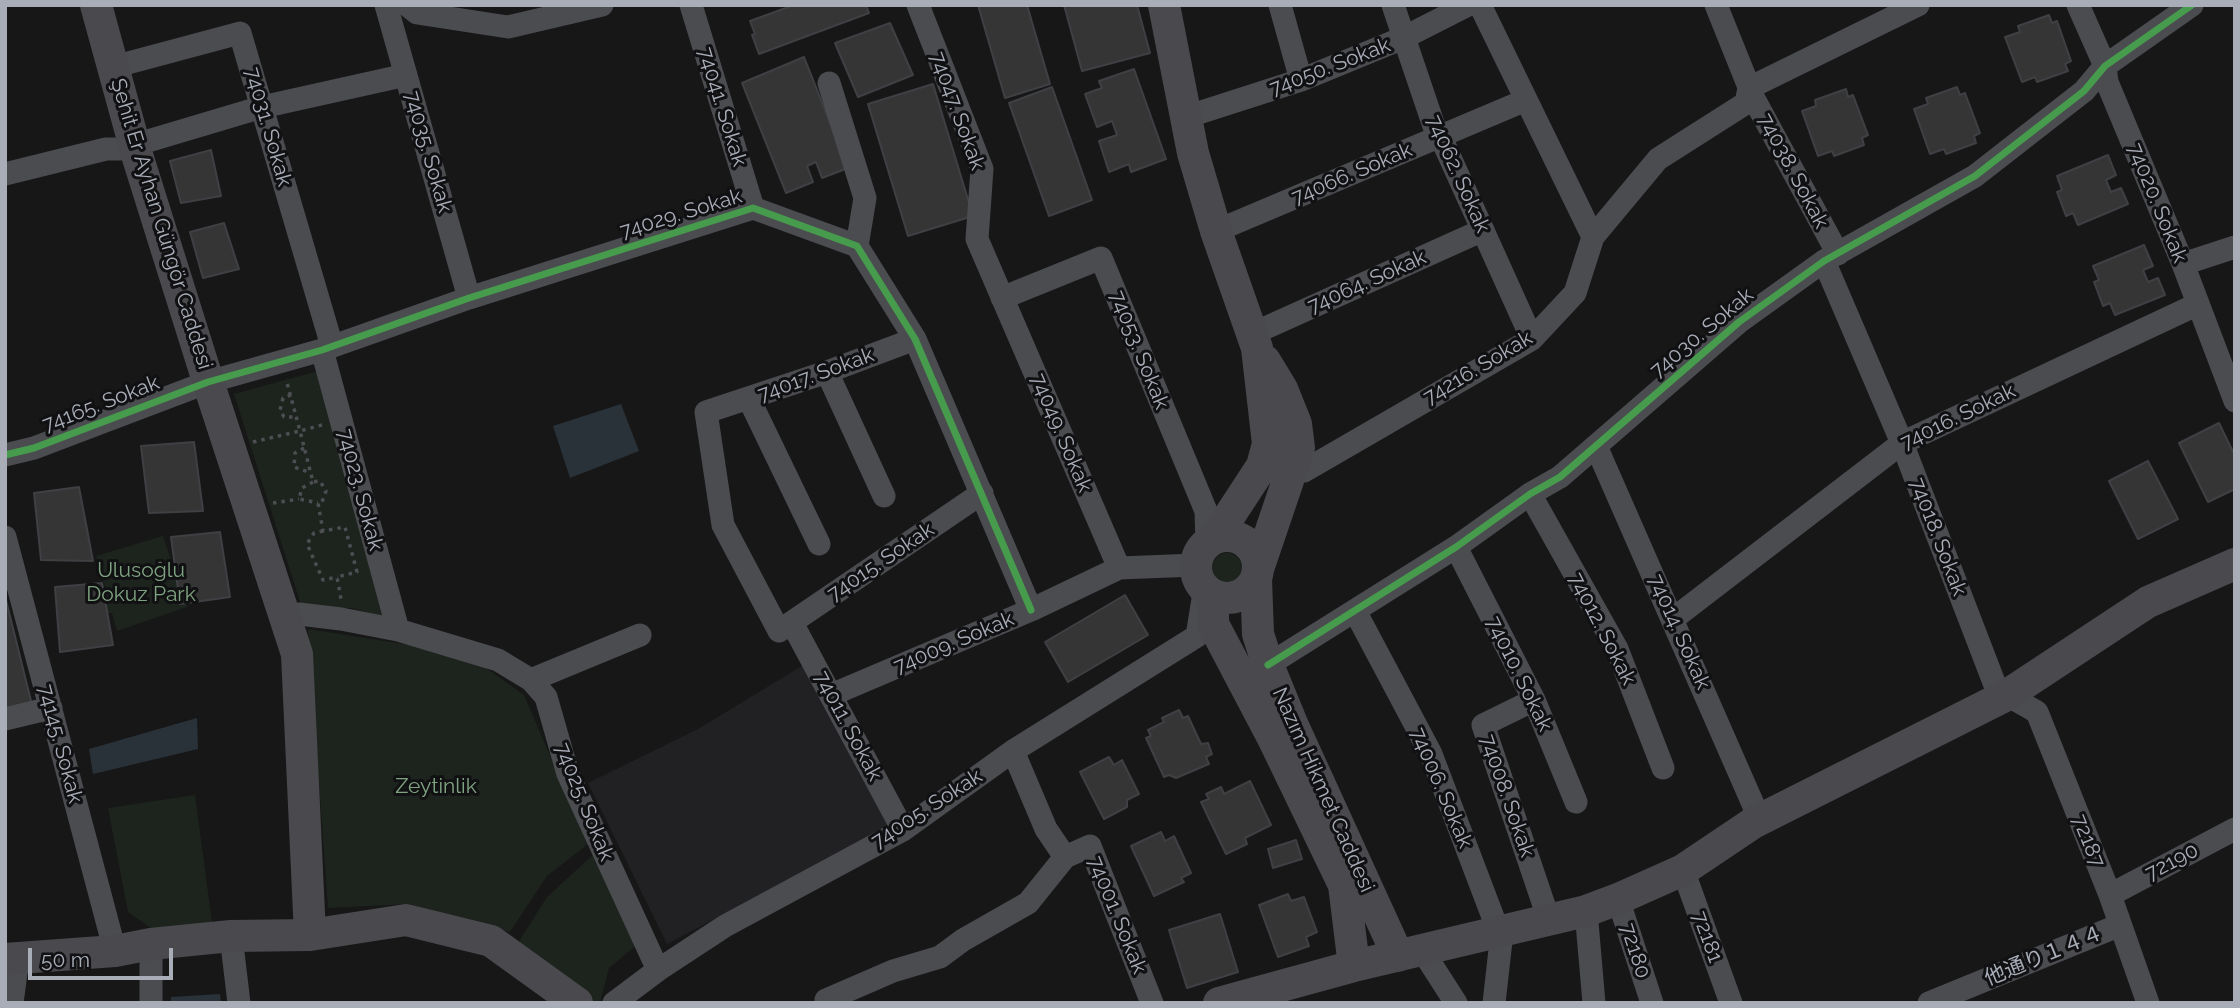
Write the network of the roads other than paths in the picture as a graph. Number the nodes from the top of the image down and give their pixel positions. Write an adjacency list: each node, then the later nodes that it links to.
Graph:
1 (96, 5): 18 (main road, Şehit Er Ayhan Güngör Caddesi)
2 (386, 5): 19 (street, 74035. Sokak)
3 (407, 5): 4 (street)
4 (602, 5)
5 (691, 5): 29 (street, 74041. Sokak)
6 (918, 5): 38 (street, 74047. Sokak)
7 (1164, 5): 25 (main road, Nazım Hikmet Caddesi)
8 (1280, 5): 20 (street)
9 (1393, 5): 16 (street, 74062. Sokak)
10 (1468, 5): 16 (street, 74050. Sokak)
11 (1480, 5): 23 (street)
12 (1716, 5): 22 (street, 74038. Sokak)
13 (1918, 5): 22 (street, 74216. Sokak)
14 (2078, 5): 17 (street, 74020. Sokak)
15 (2192, 5): 17 (street, 74030. Sokak)
16 (1404, 38): 20 (street, 74050. Sokak); 26 (street, 74062. Sokak)
17 (2105, 66): 35 (street, 74030. Sokak); 36 (street, 74020. Sokak)
18 (113, 67): 24 (street, 74031. Sokak); 27 (main road, Şehit Er Ayhan Güngör Caddesi)
19 (406, 75): 24 (street); 37 (street, 74035. Sokak)
20 (1301, 80): 25 (street, 74050. Sokak)
21 (829, 83): 33 (street)
22 (1749, 88): 32 (street, 74216. Sokak); 35 (street, 74038. Sokak)
23 (1526, 100): 26 (street, 74066. Sokak); 32 (street)
24 (262, 107): 27 (street); 43 (street, 74031. Sokak)
25 (1186, 117): 31 (main road, Nazım Hikmet Caddesi)
26 (1438, 138): 30 (street, 74062. Sokak); 31 (street, 74066. Sokak)
27 (135, 145): 28 (street); 45 (main road, Şehit Er Ayhan Güngör Caddesi)
28 (5, 174)
29 (753, 208): 33 (street, 74029. Sokak); 37 (street, 74029. Sokak)
30 (1483, 230): 41 (street, 74062. Sokak); 42 (street, 74064. Sokak)
31 (1216, 231): 42 (main road, Nazım Hikmet Caddesi)
32 (1593, 237): 41 (street, 74216. Sokak)
33 (857, 246): 40 (street)
34 (2234, 250): 36 (street)
35 (1831, 258): 48 (street, 74018. Sokak); 49 (street, 74030. Sokak)
36 (2183, 264): 39 (street, 74020. Sokak)
37 (469, 298): 43 (street, 74029. Sokak)
38 (1002, 298): 59 (street, 74053. Sokak); 60 (street, 74049. Sokak)
39 (2198, 304): 47 (street, 74020. Sokak); 48 (street, 74016. Sokak)
40 (915, 338): 44 (street, 74017. Sokak); 52 (street)
41 (1532, 339): 51 (street, 74216. Sokak)
42 (1254, 341): 51 (main road, Nazım Hikmet Caddesi); 59 (main road, Nazım Hikmet Caddesi)
43 (327, 348): 45 (street, 74029. Sokak); 67 (street, 74023. Sokak)
44 (827, 372): 46 (street, 74017. Sokak); 54 (street)
45 (208, 382): 50 (street, 74165. Sokak); 64 (main road, Şehit Er Ayhan Güngör Caddesi)
46 (749, 399): 56 (street, 74017. Sokak); 66 (street, 74011. Sokak)
47 (2235, 401)
48 (1902, 443): 65 (street, 74016. Sokak); 72 (street, 74018. Sokak)
49 (1596, 446): 53 (street, 74030. Sokak); 65 (street, 74014. Sokak)
50 (5, 456)
51 (1293, 468): 61 (main road, Nazım Hikmet Caddesi)
52 (982, 493): 62 (street); 66 (street, 74015. Sokak)
53 (1530, 494): 57 (street, 74030. Sokak); 77 (street, 74012. Sokak)
54 (884, 496)
55 (5, 537): 74 (street, 74145. Sokak)
56 (819, 544)
57 (1457, 547): 63 (street, 74030. Sokak); 73 (street, 74010. Sokak)
58 (2235, 564): 72 (main road)
59 (1207, 566): 60 (street, 74009. Sokak); 61 (main road); 61 (main road); 76 (street, 74005. Sokak); 96 (main road, Nazım Hikmet Caddesi)
60 (1119, 568): 62 (street, 74009. Sokak)
61 (1257, 574): 69 (main road, Nazım Hikmet Caddesi)
62 (1031, 610): 71 (street, 74009. Sokak)
63 (1355, 611): 69 (street, 74030. Sokak); 89 (street, 74006. Sokak)
64 (285, 617): 67 (street, 74025. Sokak); 90 (main road, Şehit Er Ayhan Güngör Caddesi)
65 (1674, 619): 79 (street, 74014. Sokak)
66 (785, 627): 71 (street, 74011. Sokak)
67 (398, 630): 70 (street, 74025. Sokak)
68 (640, 635): 70 (street)
69 (1268, 665): 94 (main road, Nazım Hikmet Caddesi)
70 (531, 680): 97 (street, 74025. Sokak)
71 (831, 695): 81 (street, 74011. Sokak)
72 (2003, 697): 79 (main road); 84 (street, 72187)
73 (1534, 700): 78 (street, 74010. Sokak); 87 (street, 74008. Sokak)
74 (51, 708): 75 (street); 93 (street, 74145. Sokak)
75 (5, 719)
76 (1013, 751): 81 (street, 74005. Sokak); 82 (street, 74001. Sokak)
77 (1663, 768)
78 (1576, 802)
79 (1760, 820): 83 (main road)
80 (2235, 829): 84 (street, 72190)
81 (903, 830): 97 (street, 74005. Sokak)
82 (1065, 857): 98 (street); 104 (street, 74001. Sokak)
83 (1683, 870): 85 (main road); 110 (street, 72181)
84 (2110, 895): 88 (street, 72187)
85 (1618, 899): 86 (main road); 109 (street, 72180)
86 (1586, 911): 87 (main road); 108 (street)
87 (1549, 920): 89 (main road)
88 (2120, 925): 111 (street, 他通り１４４); 112 (street, 72187)
89 (1500, 932): 94 (main road); 107 (street)
90 (310, 935): 91 (main road); 102 (main road)
91 (231, 936): 92 (main road); 101 (street)
92 (151, 944): 93 (main road); 100 (street)
93 (114, 951): 95 (main road)
94 (1410, 953): 96 (main road); 106 (street)
95 (12, 958): 99 (street)
96 (1354, 966): 105 (main road)
97 (658, 970): 103 (street, 74005. Sokak)
98 (826, 1000)
99 (12, 1003)
100 (151, 1003)
101 (239, 1003)
102 (577, 1003)
103 (614, 1003)
104 (1152, 1003)
105 (1219, 1003)
106 (1456, 1003)
107 (1494, 1003)
108 (1594, 1003)
109 (1652, 1003)
110 (1731, 1003)
111 (1929, 1003)
112 (2148, 1003)

